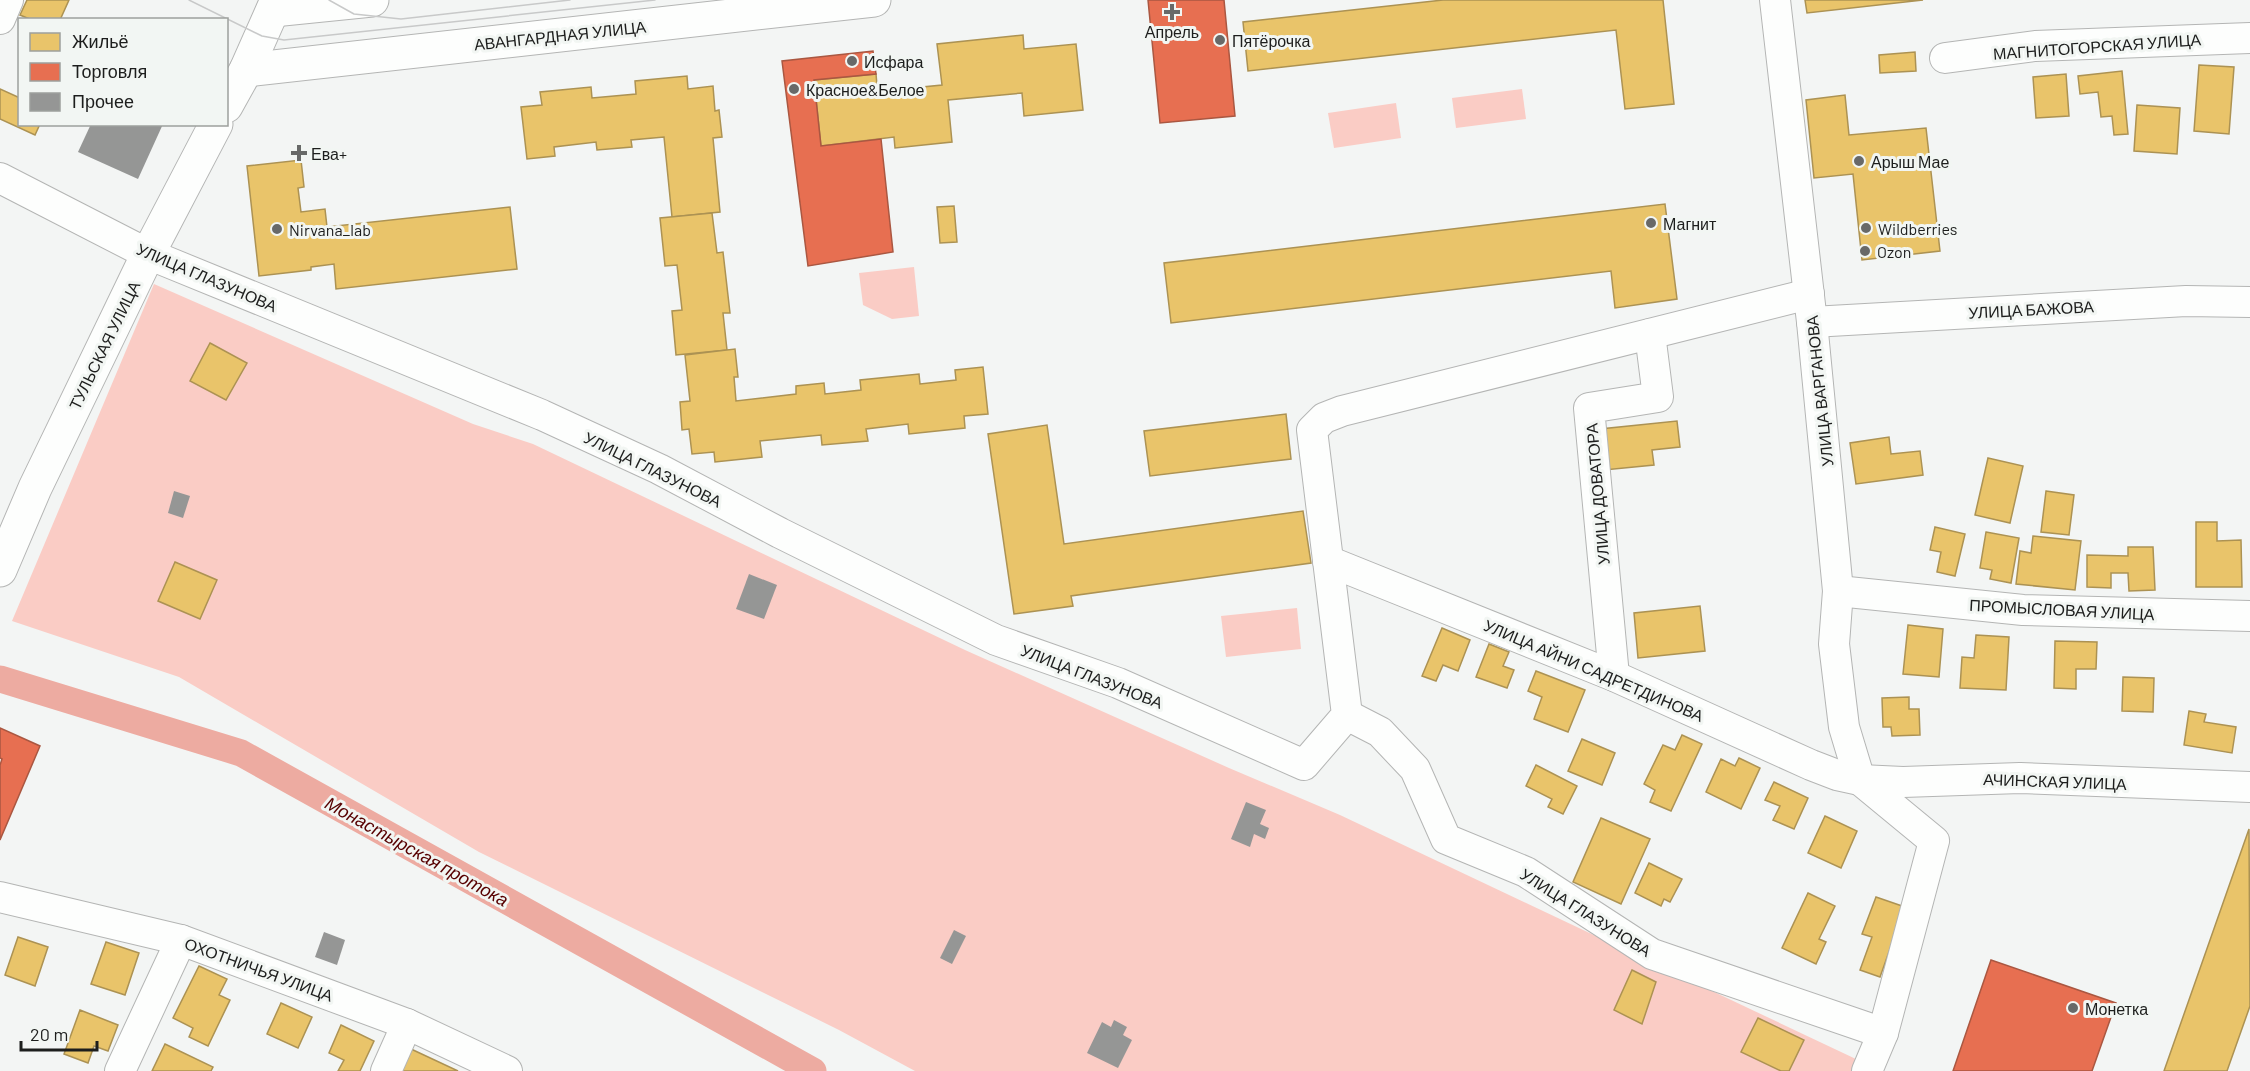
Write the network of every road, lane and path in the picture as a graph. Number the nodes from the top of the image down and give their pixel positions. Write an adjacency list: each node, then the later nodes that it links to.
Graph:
1 (8, 0): 6 (street)
2 (372, 0): 5 (main road)
3 (873, 0): 9 (main road, АВАНГАРДНАЯ УЛИЦА)
4 (1775, 0): 15 (street, УЛИЦА ВАРГАНОВА)
5 (275, 5): 9 (main road)
6 (0, 19)
7 (2250, 38): 8 (street, МАГНИТОГОРСКАЯ УЛИЦА)
8 (1945, 58)
9 (246, 70): 10 (main road)
10 (228, 102)
11 (215, 126): 13 (main road, ТУЛЬСКАЯ УЛИЦА)
12 (0, 178): 13 (street, УЛИЦА ГЛАЗУНОВА)
13 (148, 254): 18 (main road, ТУЛЬСКАЯ УЛИЦА); 22 (street, УЛИЦА ГЛАЗУНОВА)
14 (2250, 302): 15 (street, УЛИЦА БАЖОВА)
15 (1811, 308): 16 (street, УЛИЦА БАЖОВА); 19 (street, УЛИЦА ВАРГАНОВА)
16 (1650, 334): 17 (street, УЛИЦА БАЖОВА); 21 (street, УЛИЦА ДОВАТОРА)
17 (1328, 561): 21 (street, УЛИЦА АЙНИ САДРЕТДИНОВА); 22 (street)
18 (0, 570)
19 (1838, 591): 20 (street, ПРОМЫСЛОВАЯ УЛИЦА); 23 (street, УЛИЦА ВАРГАНОВА)
20 (2250, 616)
21 (1614, 675): 23 (street, УЛИЦА АЙНИ САДРЕТДИНОВА)
22 (1347, 715): 28 (street, УЛИЦА ГЛАЗУНОВА)
23 (1860, 780): 24 (street, АЧИНСКАЯ УЛИЦА); 28 (street)
24 (2250, 787)
25 (0, 897): 26 (street, ОХОТНИЧЬЯ УЛИЦА)
26 (181, 940): 27 (street, ОХОТНИЧЬЯ УЛИЦА); 29 (street)
27 (406, 1024): 30 (street); 31 (street, ОХОТНИЧЬЯ УЛИЦА)
28 (1883, 1033): 32 (street)
29 (120, 1071)
30 (386, 1071)
31 (507, 1071)
32 (1867, 1071)

